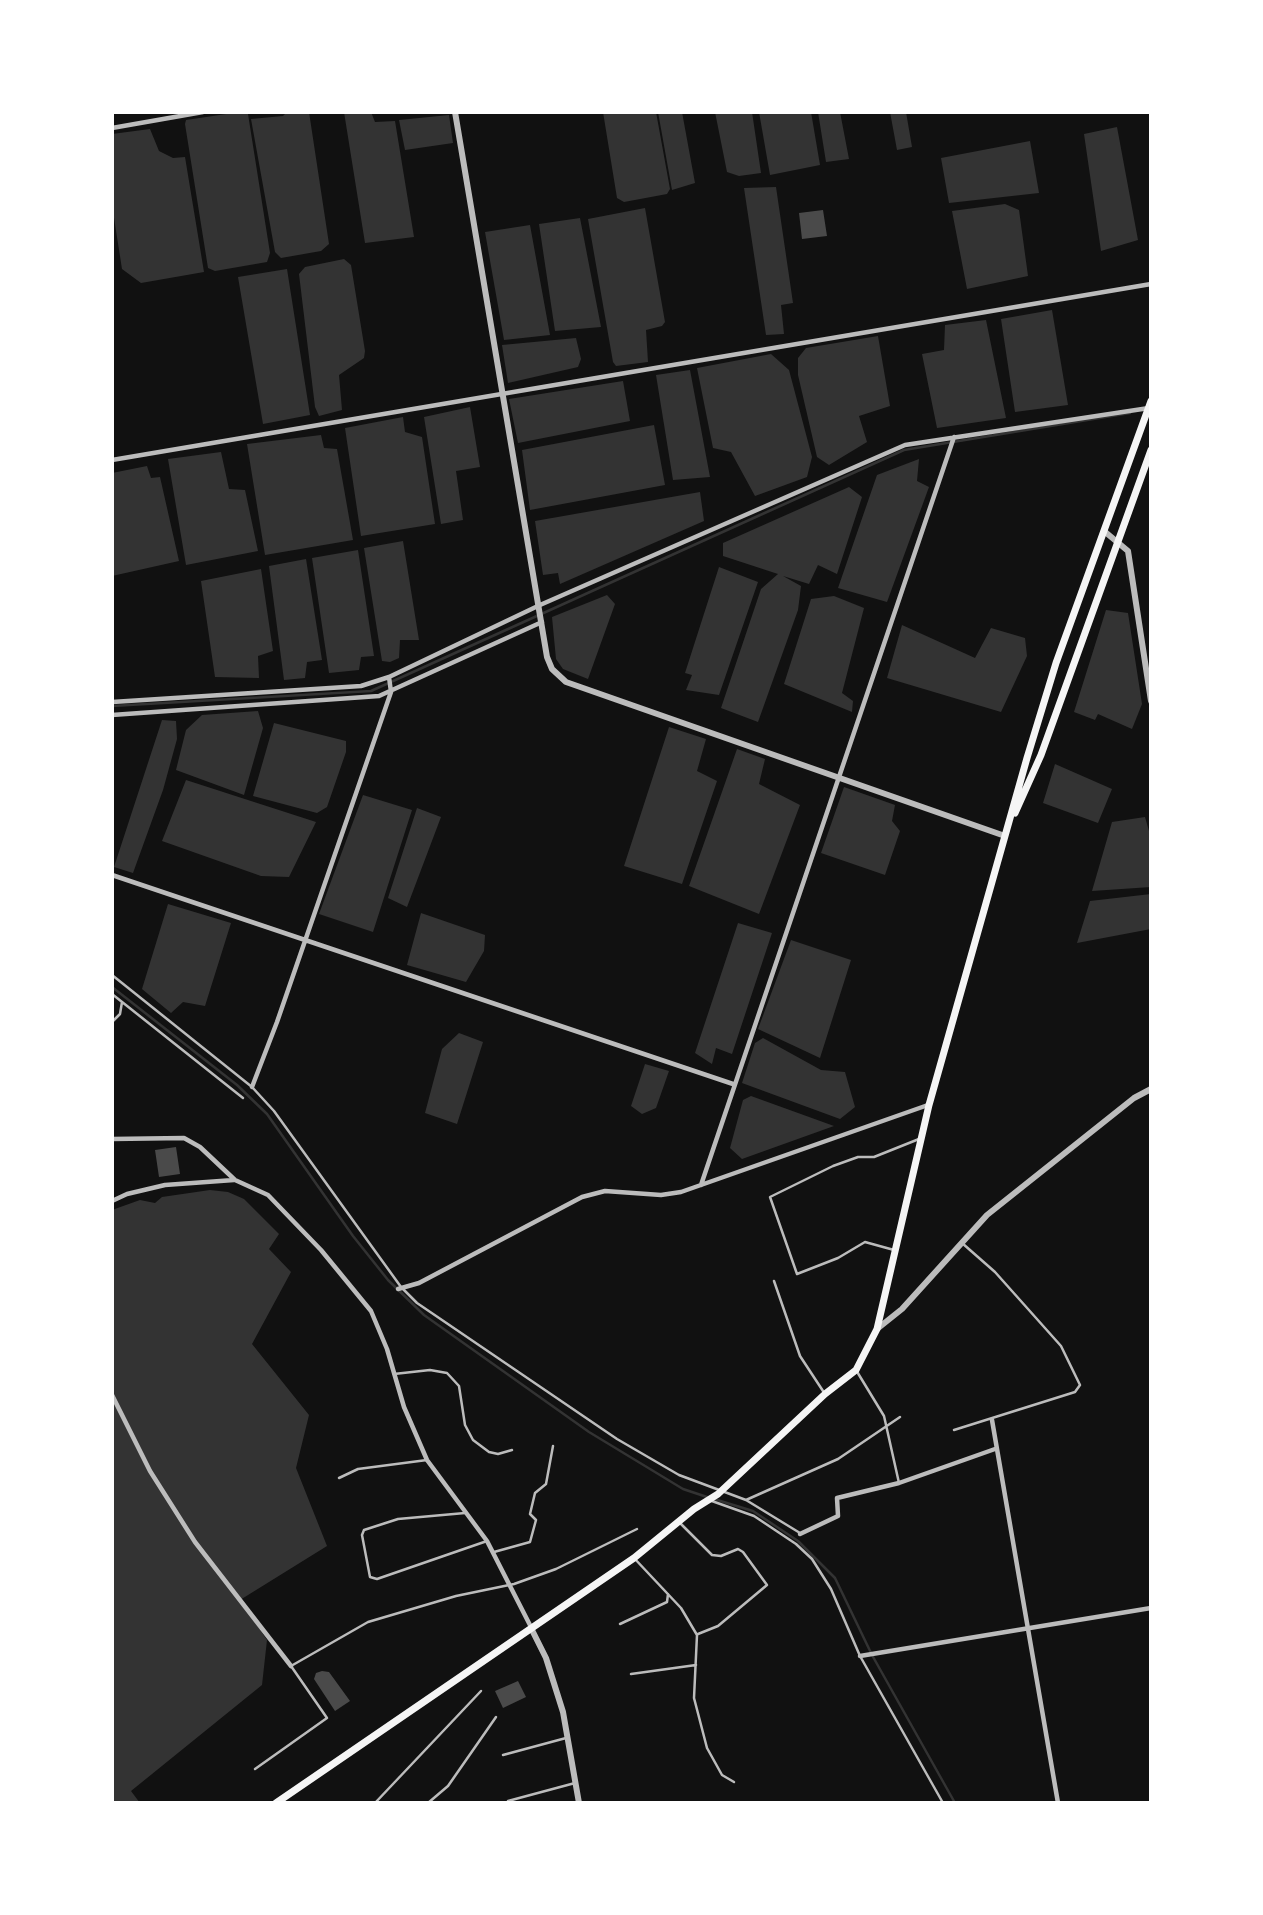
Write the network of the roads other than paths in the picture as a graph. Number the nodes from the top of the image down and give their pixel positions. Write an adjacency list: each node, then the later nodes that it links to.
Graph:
1 (203, 112): 3 (street)
2 (455, 112): 5 (street)
3 (112, 128)
4 (1151, 284): 5 (street)
5 (502, 394): 9 (street); 12 (street)
6 (1150, 405): 7 (street); 10 (main road)
7 (954, 437): 12 (street); 19 (street)
8 (1151, 450): 11 (main road)
9 (112, 460)
10 (1104, 531): 11 (street); 20 (main road)
11 (1118, 541): 16 (street); 20 (main road)
12 (540, 606): 13 (street); 14 (street)
13 (542, 621): 15 (street); 19 (street)
14 (389, 677): 15 (street); 17 (street)
15 (391, 692): 18 (street); 22 (street)
16 (1151, 701)
17 (112, 702)
18 (112, 715)
19 (838, 775): 20 (street); 27 (street)
20 (1005, 836): 31 (main road)
21 (112, 875): 22 (street)
22 (306, 939): 27 (street); 28 (street)
23 (112, 975): 28 (lane)
24 (112, 994): 25 (lane)
25 (122, 1002): 26 (lane); 30 (lane)
26 (112, 1022)
27 (733, 1084): 35 (street)
28 (252, 1087): 40 (lane)
29 (1151, 1089): 37 (street)
30 (243, 1098)
31 (929, 1105): 32 (main road); 35 (street)
32 (923, 1138): 38 (main road); 38 (lane)
33 (112, 1139): 34 (street)
34 (235, 1180): 36 (street); 43 (street)
35 (701, 1185): 40 (street)
36 (112, 1200)
37 (959, 1241): 41 (street); 47 (lane)
38 (895, 1251): 41 (main road)
39 (774, 1281): 44 (lane)
40 (400, 1288): 56 (lane)
41 (877, 1329): 42 (main road)
42 (856, 1370): 44 (main road); 48 (lane)
43 (394, 1374): 52 (lane); 53 (street)
44 (825, 1394): 56 (main road)
45 (112, 1395): 74 (street)
46 (900, 1417): 48 (lane)
47 (992, 1420): 49 (lane); 51 (street)
48 (886, 1427): 55 (lane); 57 (lane)
49 (954, 1430)
50 (553, 1446): 63 (lane)
51 (995, 1449): 55 (street); 69 (street)
52 (512, 1450)
53 (427, 1460): 54 (lane); 58 (street)
54 (339, 1478)
55 (899, 1483): 61 (street)
56 (715, 1496): 57 (lane); 59 (main road); 72 (lane)
57 (746, 1500): 61 (lane)
58 (468, 1513): 62 (street); 62 (lane)
59 (678, 1522): 64 (main road); 71 (lane)
60 (637, 1530): 65 (lane)
61 (800, 1534)
62 (488, 1541): 63 (street)
63 (494, 1552): 65 (street)
64 (634, 1558): 66 (lane); 70 (main road)
65 (510, 1584): 70 (street); 74 (lane)
66 (668, 1594): 68 (lane); 71 (lane)
67 (1151, 1608): 69 (street)
68 (620, 1624)
69 (1028, 1629): 72 (street); 89 (street)
70 (532, 1630): 78 (street); 84 (main road)
71 (697, 1635): 73 (lane)
72 (862, 1656): 88 (lane)
73 (696, 1665): 75 (lane); 81 (lane)
74 (291, 1666): 80 (lane)
75 (631, 1674)
76 (481, 1691): 85 (lane)
77 (496, 1717): 86 (lane)
78 (566, 1738): 79 (lane); 82 (street)
79 (503, 1755)
80 (255, 1769)
81 (734, 1782)
82 (575, 1783): 83 (lane); 87 (street)
83 (508, 1801)
84 (276, 1803)
85 (375, 1803)
86 (428, 1803)
87 (579, 1803)
88 (943, 1803)
89 (1058, 1803)

